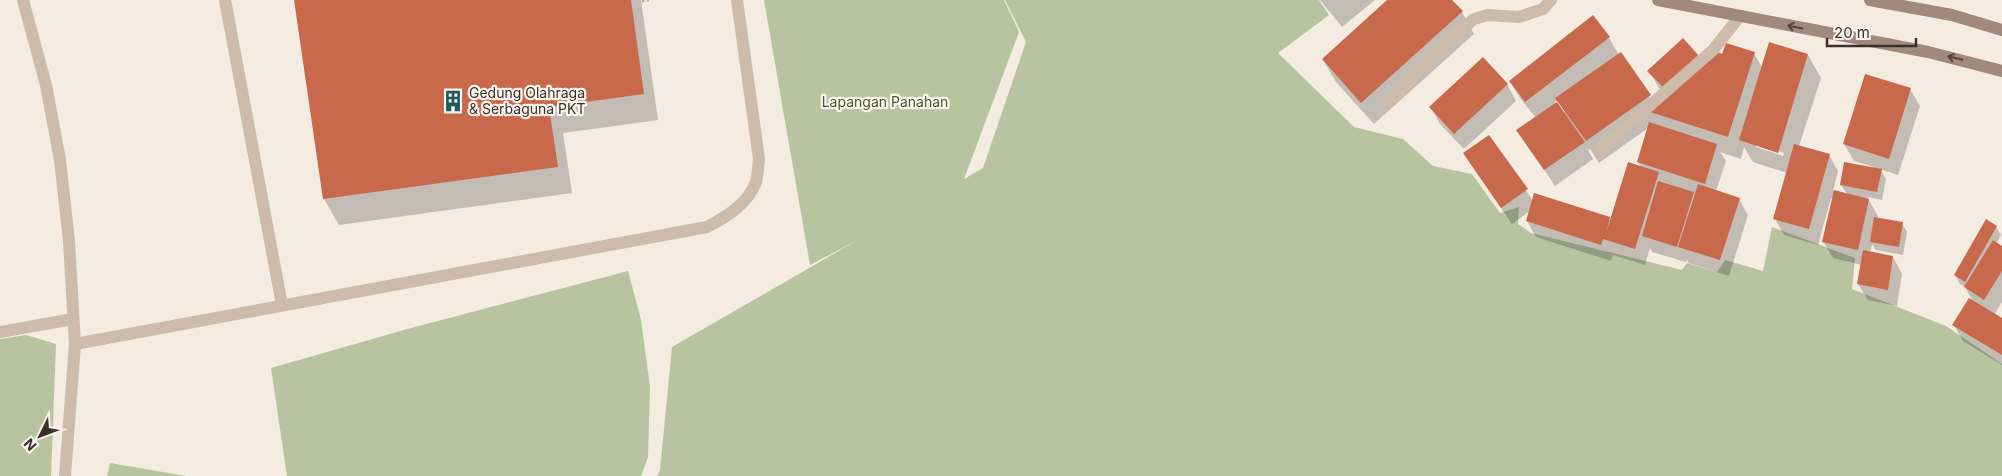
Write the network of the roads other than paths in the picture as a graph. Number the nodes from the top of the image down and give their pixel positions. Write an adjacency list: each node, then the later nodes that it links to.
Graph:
1 (23, 0): 13 (street)
2 (225, 0): 12 (street)
3 (738, 0): 12 (street)
4 (1551, 0): 10 (street)
5 (1658, 0): 7 (main road)
6 (1870, 0): 8 (main road)
7 (1740, 16): 9 (main road, one-way to 7); 11 (street)
8 (2002, 30)
9 (2002, 71)
10 (1390, 101)
11 (1599, 150)
12 (282, 305): 15 (street)
13 (72, 319): 14 (street); 15 (street)
14 (0, 332)
15 (75, 344): 16 (street)
16 (65, 476)

